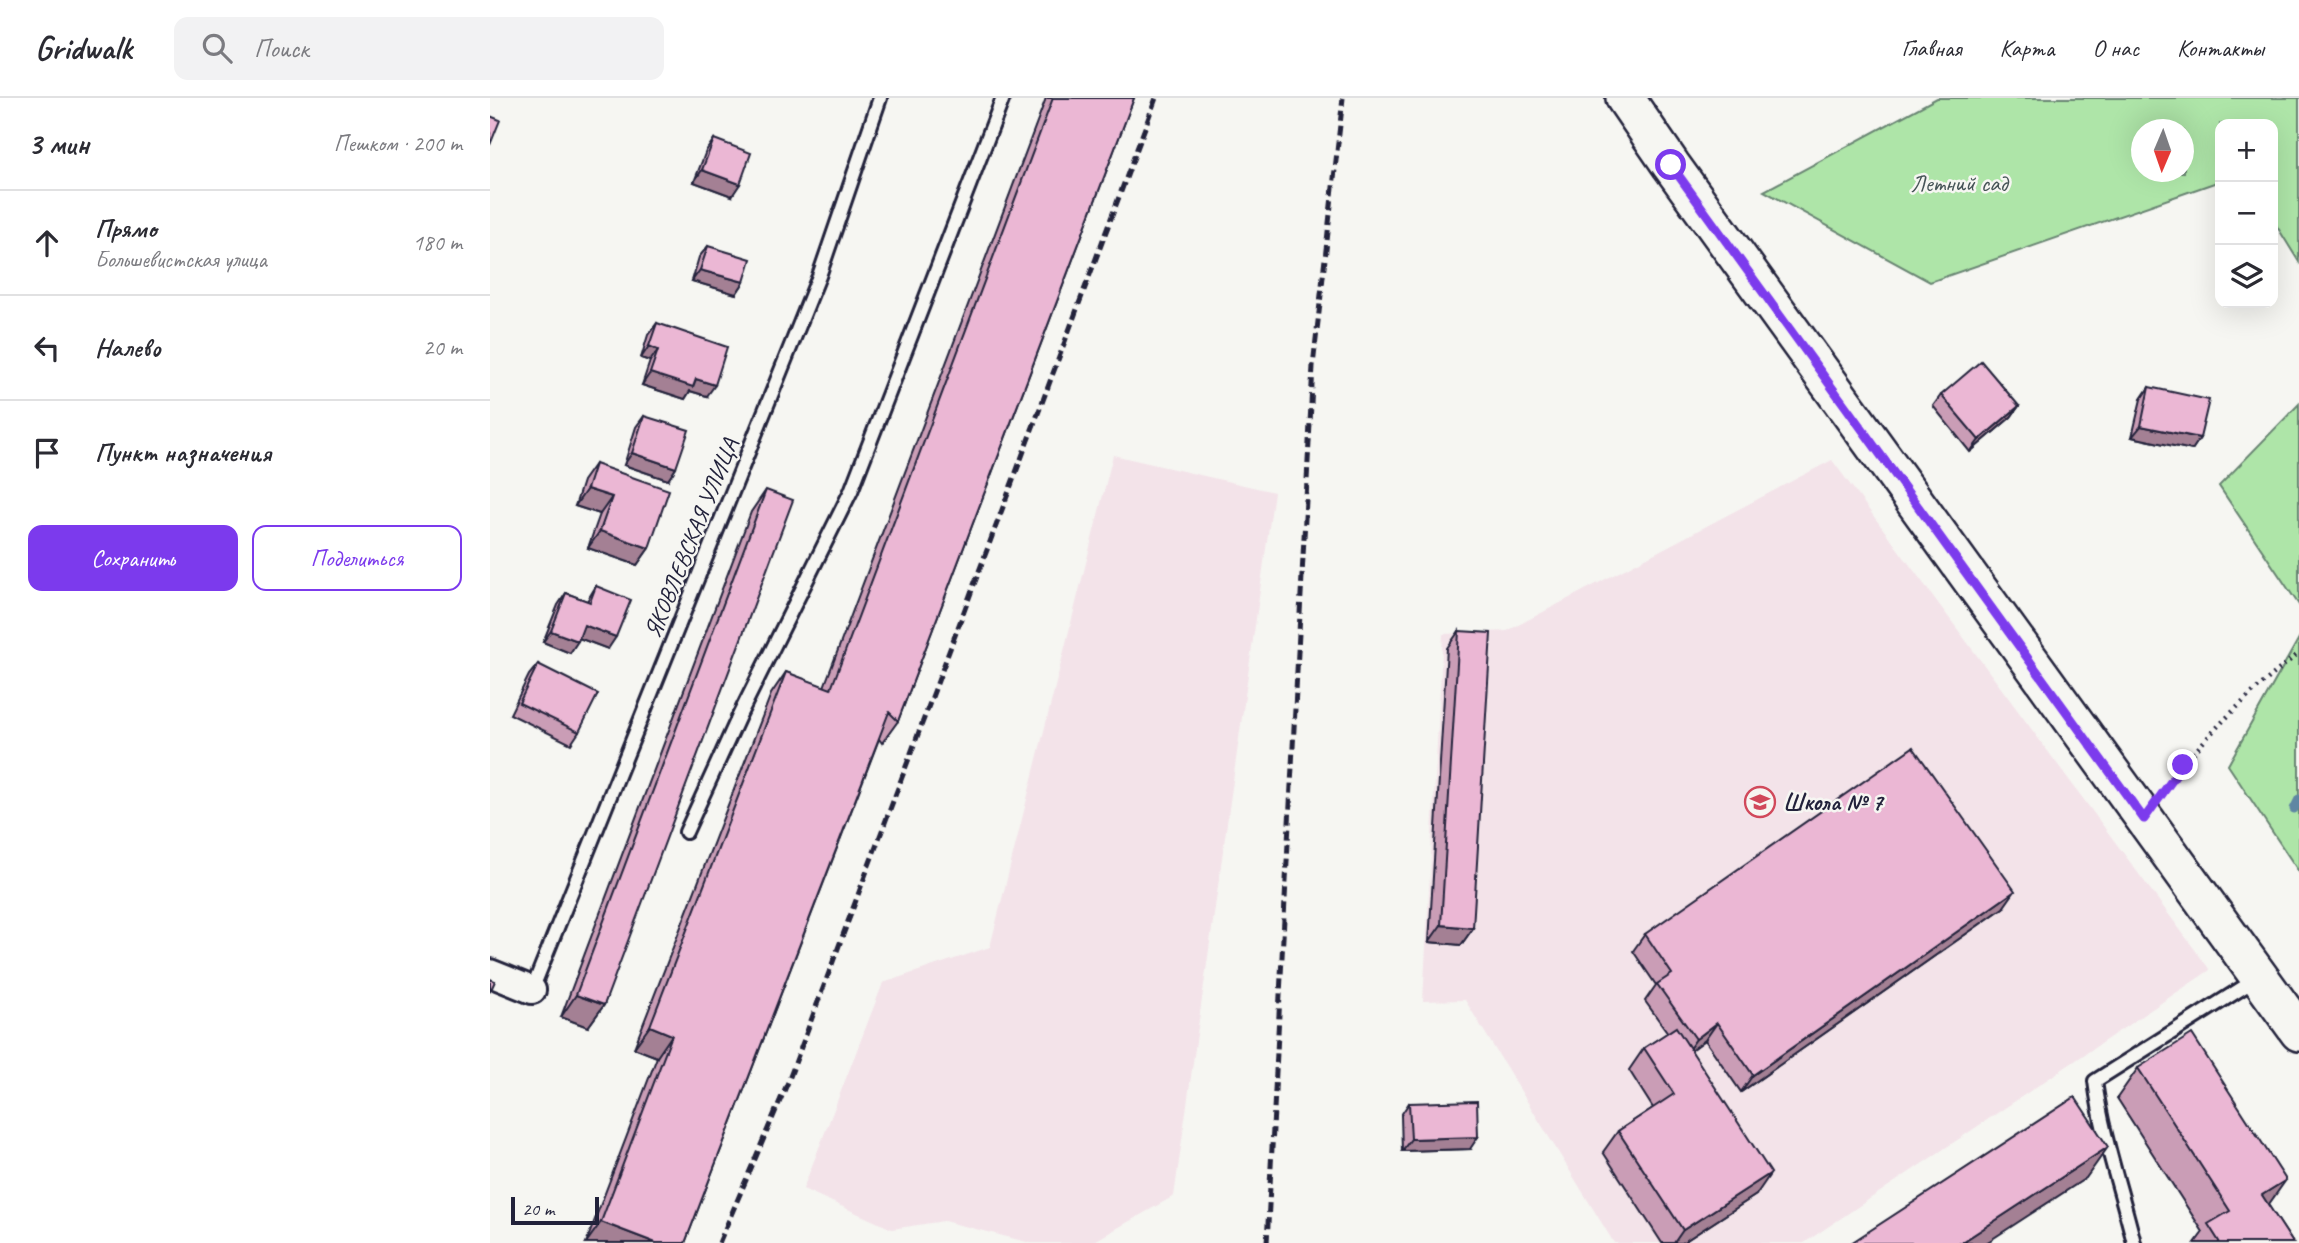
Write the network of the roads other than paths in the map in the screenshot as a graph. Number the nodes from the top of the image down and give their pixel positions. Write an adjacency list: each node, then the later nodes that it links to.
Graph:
1 (880, 98): 7 (lane, ЯКОВЛЕВСКАЯ УЛИЦА)
2 (1003, 98): 4 (lane)
3 (1625, 98): 6 (street)
4 (686, 832)
5 (490, 973): 7 (street)
6 (2259, 977): 8 (street); 9 (lane)
7 (532, 990)
8 (2299, 1032)
9 (2134, 1243)

